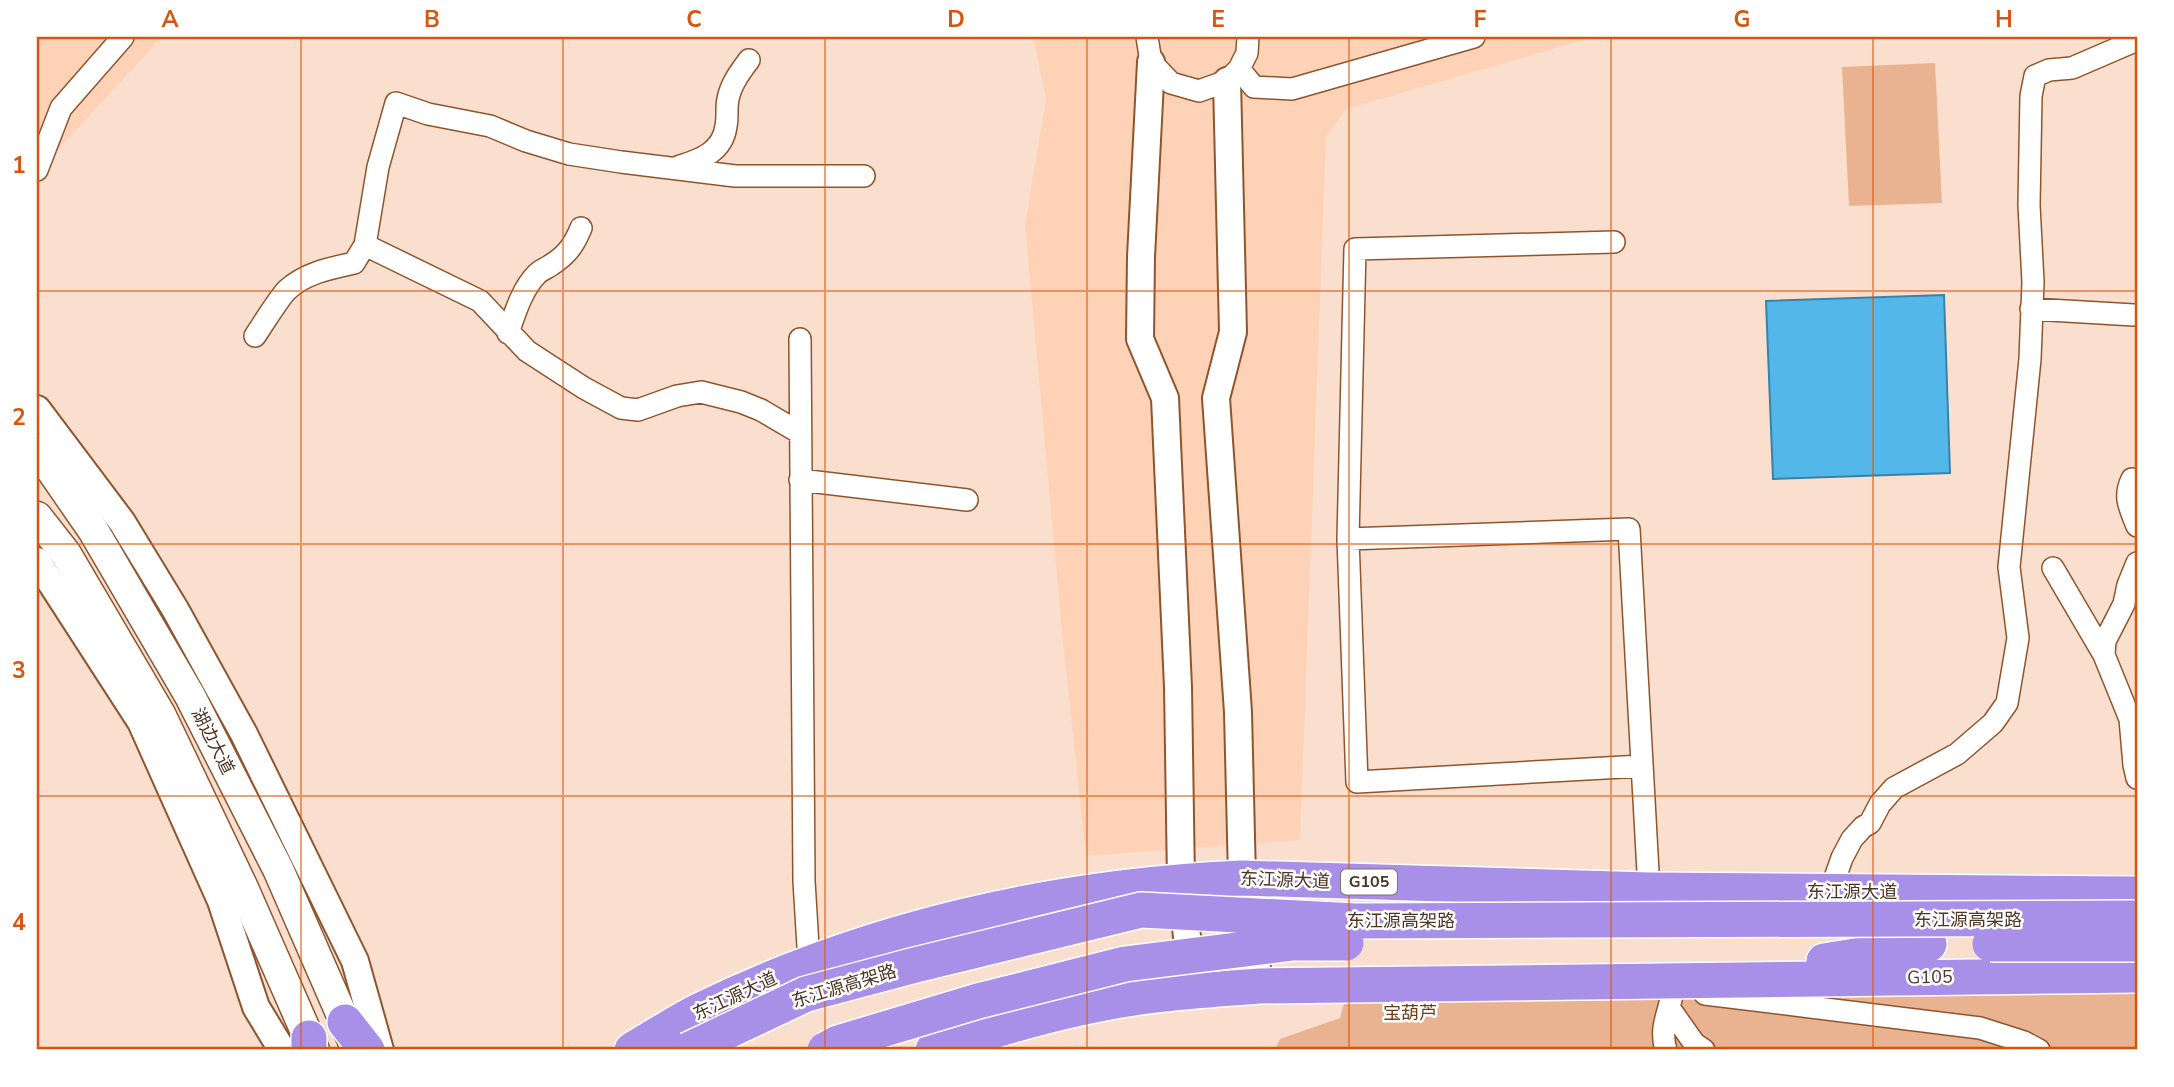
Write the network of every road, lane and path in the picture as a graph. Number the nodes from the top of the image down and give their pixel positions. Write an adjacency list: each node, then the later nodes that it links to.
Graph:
1 (123, 37): 9 (street)
2 (1248, 37): 7 (street)
3 (1474, 37): 7 (street)
4 (2137, 40): 14 (street)
5 (1149, 49): 7 (street); 36 (street)
6 (749, 60): 8 (street)
7 (1233, 75): 34 (street)
8 (671, 168): 10 (street); 13 (street)
9 (37, 170)
10 (863, 176)
11 (581, 228): 16 (street)
12 (1614, 242): 27 (street)
13 (365, 246): 16 (street); 17 (street)
14 (2031, 309): 15 (street); 38 (street)
15 (2134, 315)
16 (508, 333): 20 (street)
17 (256, 335)
18 (800, 339): 20 (street)
19 (37, 409): 53 (street)
20 (800, 433): 23 (street)
21 (37, 449): 50 (main road, 湖边大道)
22 (2132, 479): 26 (street)
23 (800, 480): 24 (street); 43 (street)
24 (967, 500)
25 (37, 517): 51 (main road, 湖边大道)
26 (2137, 526)
27 (1348, 539): 32 (street); 32 (street)
28 (37, 561): 51 (street)
29 (2137, 562): 31 (street)
30 (2053, 568): 31 (street)
31 (2104, 655): 33 (street)
32 (1641, 766): 37 (street)
33 (2137, 778)
34 (1242, 878): 35 (highway, 东江源大道 / G105); 36 (highway, 东江源大道 / G105); 46 (street)
35 (1311, 880): 37 (highway, 东江源大道 / G105); 41 (highway, bridge)
36 (1181, 881): 43 (highway, 东江源大道 / G105); 47 (street)
37 (1649, 890): 38 (highway, 东江源大道 / G105)
38 (1830, 892): 39 (highway, 东江源大道 / G105)
39 (2137, 894)
40 (2137, 918): 41 (highway, 东江源高架路, bridge)
41 (1928, 932): 42 (highway, 东江源高架路, bridge); 45 (highway); 55 (highway, 东江源高架路, bridge); 56 (highway, 东江源高架路, bridge)
42 (2137, 944)
43 (808, 962): 54 (highway, 东江源大道 / G105)
44 (2137, 975): 45 (highway, G105 / G105)
45 (1375, 984): 46 (highway, G105 / G105)
46 (1259, 986): 47 (highway, G105 / G105)
47 (1192, 991): 57 (highway, G105 / G105)
48 (1413, 991): 49 (street)
49 (1672, 1000): 58 (street); 59 (street); 60 (street)
50 (351, 1036): 52 (highway)
51 (303, 1047)
52 (367, 1050)
53 (380, 1050)
54 (632, 1050)
55 (688, 1050)
56 (825, 1050)
57 (933, 1050)
58 (1666, 1050)
59 (1704, 1050)
60 (2039, 1050)

